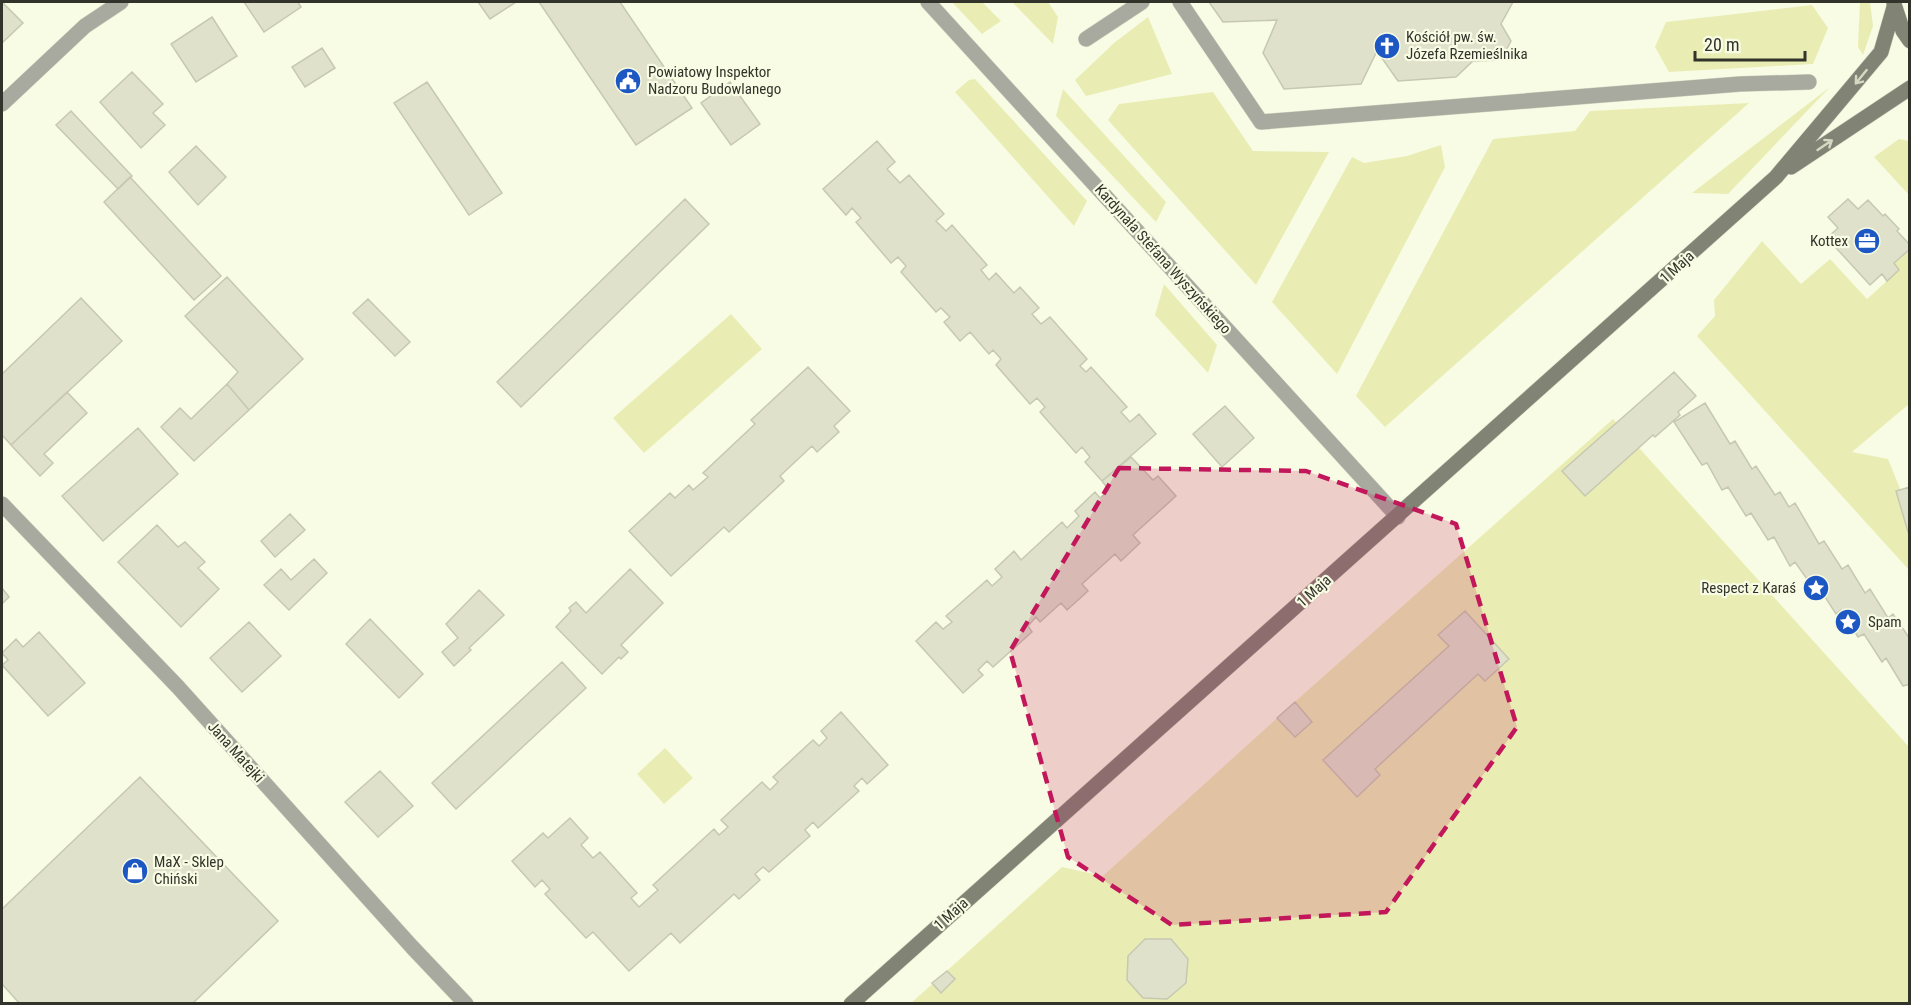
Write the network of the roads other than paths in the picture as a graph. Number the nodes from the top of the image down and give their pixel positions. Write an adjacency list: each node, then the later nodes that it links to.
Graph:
1 (122, 2): 10 (street)
2 (928, 2): 13 (street, Kardynała Stefana Wyszyńskiego)
3 (1142, 2): 6 (street)
4 (1180, 2): 8 (street)
5 (1894, 4): 7 (street); 11 (street, 1 Maja, one-way to 11)
6 (1086, 39)
7 (1910, 41)
8 (1809, 82)
9 (1910, 88): 11 (street, 1 Maja, one-way to 9)
10 (2, 104)
11 (1776, 177): 13 (street, 1 Maja)
12 (2, 504): 14 (street, Jana Matejki)
13 (1398, 517): 15 (street, 1 Maja)
14 (466, 1004)
15 (851, 1004)

